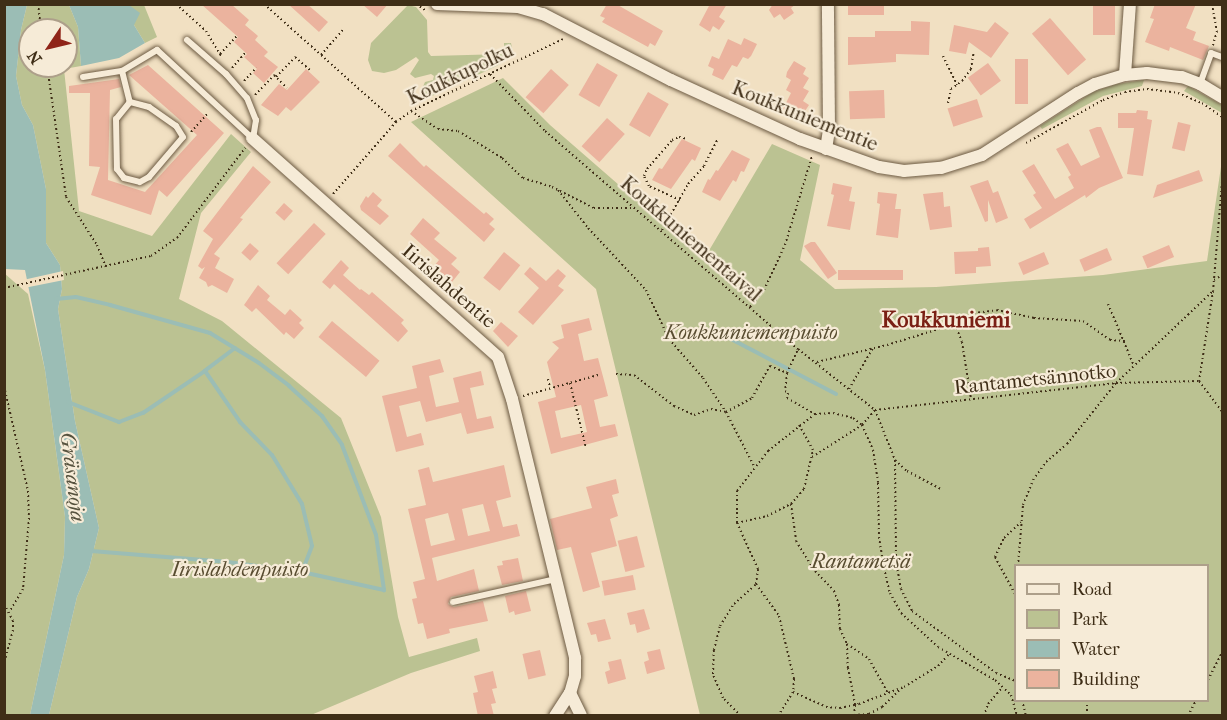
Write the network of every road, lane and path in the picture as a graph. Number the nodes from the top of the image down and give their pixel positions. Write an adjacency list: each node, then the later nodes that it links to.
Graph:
1 (176, 4): 14 (path)
2 (264, 4): 15 (path)
3 (437, 4): 44 (street, Koukkuniementie)
4 (828, 4): 44 (street)
5 (1130, 4): 23 (street)
6 (1212, 4): 13 (path)
7 (344, 29): 15 (path)
8 (237, 36): 14 (path)
9 (569, 36): 22 (path, Koukkupolku)
10 (187, 40): 21 (lane)
11 (974, 51): 28 (path)
12 (246, 52): 21 (path)
13 (1211, 53): 17 (lane); 27 (lane)
14 (220, 54): 21 (path)
15 (321, 55): 38 (path)
16 (943, 56): 28 (path)
17 (1222, 57)
18 (256, 68): 29 (path)
19 (310, 70): 25 (path)
20 (122, 71): 24 (lane, Iirislahdentie); 32 (lane); 35 (lane, Iirislahdentie)
21 (225, 73): 29 (lane)
22 (490, 74): 36 (path, Koukkupolku); 49 (path, Koukkuniementaival)
23 (1125, 75): 27 (street, Koukkuniementie); 44 (street, Koukkuniementie)
24 (83, 77)
25 (276, 77): 30 (path); 33 (path)
26 (49, 78): 51 (path)
27 (1200, 84): 31 (street, Koukkuniementie)
28 (957, 85): 34 (path)
29 (238, 88): 33 (lane)
30 (287, 88)
31 (1222, 97)
32 (130, 102): 39 (lane); 39 (lane)
33 (249, 102): 40 (lane)
34 (948, 103)
35 (216, 105): 39 (path); 40 (lane, Iirislahdentie)
36 (411, 111): 38 (path, Koukkupolku); 46 (path)
37 (1222, 117): 43 (path)
38 (396, 122): 48 (path, Koukkupolku)
39 (183, 136)
40 (252, 138): 48 (street, Iirislahdentie); 51 (path)
41 (688, 139): 47 (path)
42 (718, 139): 47 (path)
43 (1019, 147)
44 (824, 154): 57 (path)
45 (1222, 182): 53 (path)
46 (558, 190): 49 (path); 78 (path)
47 (680, 200): 50 (path)
48 (324, 203): 74 (street, Iirislahdentie)
49 (636, 208): 50 (path, Koukkuniementaival)
50 (662, 231): 57 (path, Koukkuniementaival)
51 (106, 267): 54 (path)
52 (1222, 275): 53 (path)
53 (1214, 280): 55 (path)
54 (4, 288)
55 (1213, 291): 63 (path); 68 (path)
56 (1108, 304): 59 (path)
57 (750, 307): 61 (path, Koukkuniementaival)
58 (955, 324): 59 (path); 60 (path); 75 (path)
59 (1125, 341): 63 (path)
60 (873, 348): 62 (path); 73 (path)
61 (798, 349): 62 (path, Koukkuniementaival); 64 (path)
62 (815, 362): 73 (path, Koukkuniementaival)
63 (1134, 366): 70 (path)
64 (787, 373): 78 (path); 79 (path)
65 (616, 374): 78 (path)
66 (598, 375): 69 (path)
67 (548, 379): 72 (path)
68 (1199, 381): 70 (path, Rantametsännotko); 77 (path)
69 (570, 383): 72 (path); 82 (path)
70 (1116, 383): 75 (path, Rantametsännotko); 88 (path)
71 (4, 386): 96 (path)
72 (550, 388): 74 (path)
73 (849, 389): 76 (path, Koukkuniementaival)
74 (512, 399): 91 (street, Iirislahdentie)
75 (971, 399): 76 (path, Rantametsännotko)
76 (875, 410): 81 (path); 84 (path, Koukkuniementaival)
77 (1222, 411)
78 (726, 412): 85 (path)
79 (815, 414): 80 (path); 81 (path)
80 (799, 425): 83 (path); 85 (path)
81 (862, 425): 83 (path); 99 (path)
82 (586, 448)
83 (812, 457): 87 (path)
84 (895, 460): 86 (path); 102 (path, Koukkuniementaival)
85 (754, 466): 89 (path)
86 (941, 489)
87 (791, 504): 89 (path); 97 (path)
88 (1022, 522): 90 (path); 93 (path)
89 (738, 524): 92 (path)
90 (1018, 564)
91 (556, 579): 94 (lane); 106 (street, Iirislahdentie)
92 (756, 584): 105 (path); 113 (path)
93 (1014, 592)
94 (453, 602)
95 (4, 604): 96 (path)
96 (9, 612): 100 (path)
97 (847, 644): 107 (path); 109 (path)
98 (1222, 652): 101 (path)
99 (949, 654): 103 (path); 104 (path)
100 (4, 663)
101 (1209, 678)
102 (1014, 680)
103 (904, 687): 107 (path); 110 (path)
104 (1002, 687): 115 (path); 116 (path)
105 (793, 692): 109 (path); 114 (path)
106 (570, 693): 111 (street); 112 (street)
107 (888, 693): 109 (path)
108 (1195, 702): 117 (path)
109 (855, 705): 110 (path)
110 (854, 715)
111 (555, 716)
112 (581, 716)
113 (741, 716)
114 (778, 716)
115 (984, 716)
116 (1017, 716)
117 (1188, 716)

